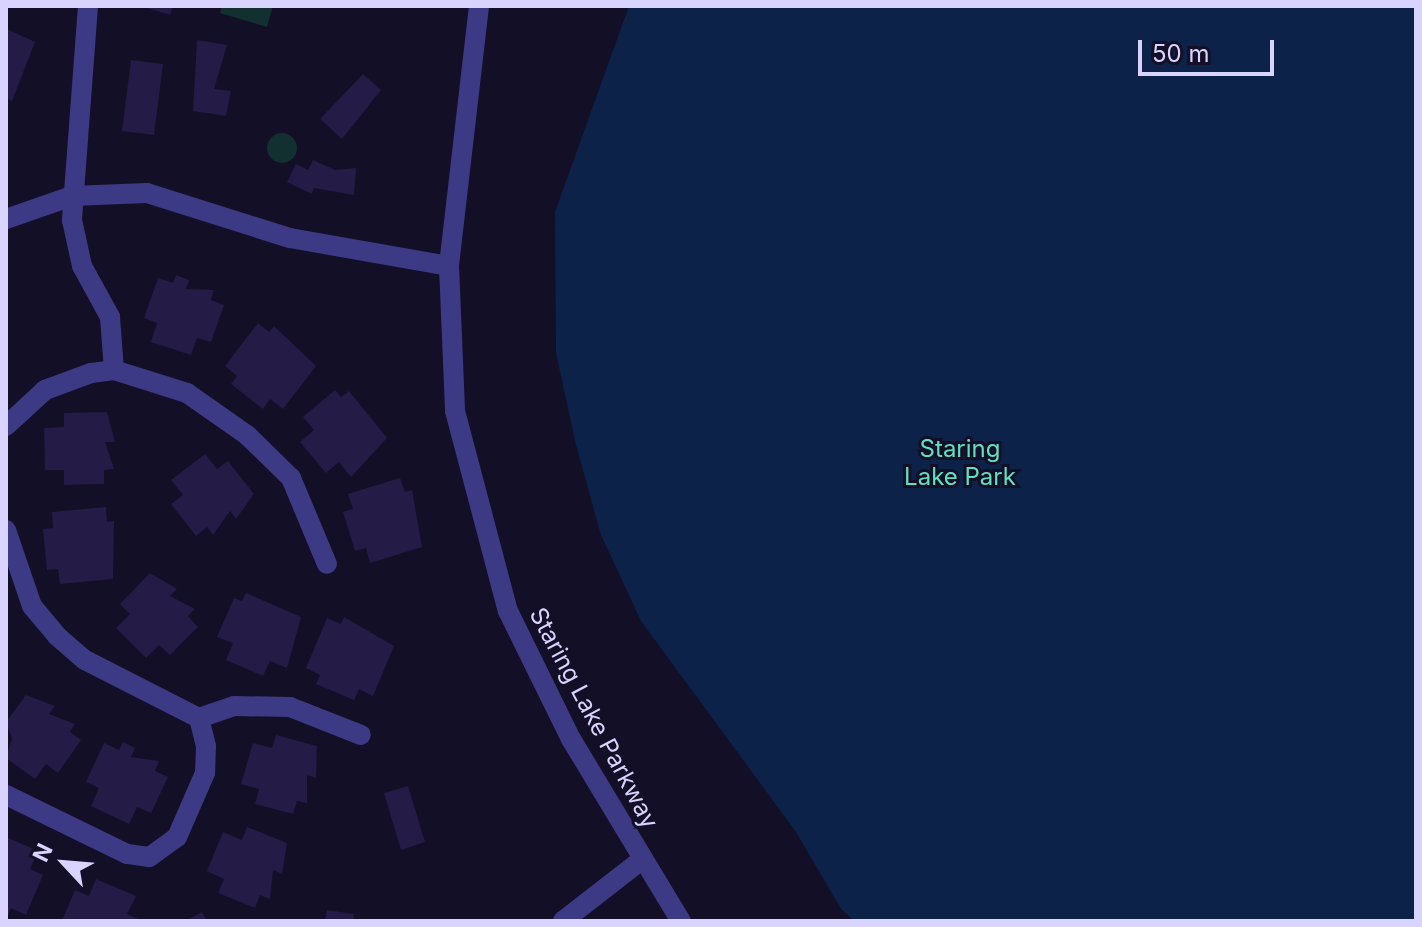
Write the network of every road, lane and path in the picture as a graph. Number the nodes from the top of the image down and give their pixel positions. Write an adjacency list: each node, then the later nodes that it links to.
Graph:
1 (88, 6): 3 (street)
2 (479, 6): 5 (street, Staring Lake Parkway)
3 (72, 196): 4 (street); 5 (street); 6 (street)
4 (6, 219)
5 (449, 266): 13 (street, Staring Lake Parkway)
6 (114, 370): 7 (street); 9 (street)
7 (6, 426)
8 (6, 530): 10 (street)
9 (327, 564)
10 (199, 718): 11 (street); 12 (street)
11 (361, 735)
12 (6, 795)
13 (640, 861): 14 (street); 15 (street, Staring Lake Parkway)
14 (563, 921)
15 (681, 921)

